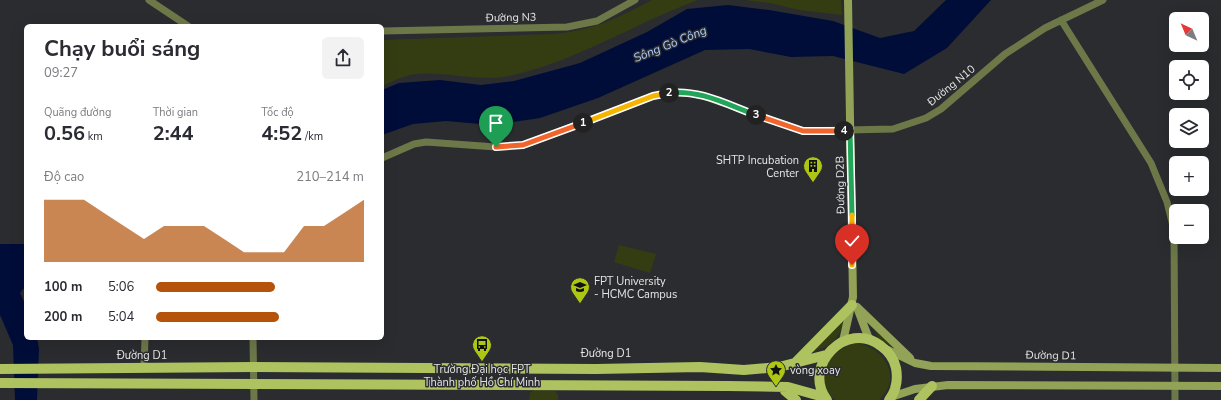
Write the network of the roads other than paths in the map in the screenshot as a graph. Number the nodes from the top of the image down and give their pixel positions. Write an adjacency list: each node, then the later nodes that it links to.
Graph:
1 (149, 0): 6 (street)
2 (635, 0): 7 (street, Đường N3)
3 (848, 0): 8 (street, Đường D2B)
4 (1103, 0): 5 (street, Đường N10)
5 (1061, 20): 8 (street, Đường N10); 24 (street)
6 (185, 24)
7 (384, 31)
8 (850, 130): 9 (street, Đường N10); 10 (street, Đường D2B)
9 (384, 157)
10 (854, 303): 11 (street, Đường D2B); 14 (street, Đường D2B); 17 (street); 18 (main road)
11 (869, 339): 14 (main road); 15 (main road)
12 (145, 340): 19 (street)
13 (253, 340): 20 (street)
14 (843, 341): 16 (main road)
15 (885, 348): 17 (street, Đường D1); 37 (main road)
16 (826, 354): 18 (main road, Đường D1); 36 (main road)
17 (915, 363): 24 (street, Đường D1)
18 (794, 364): 23 (main road, Đường D1)
19 (144, 367): 20 (main road, Đường D1); 22 (main road, Đường D1)
20 (254, 367): 23 (main road, Đường D1); 26 (street)
21 (1221, 368): 24 (street, Đường D1)
22 (0, 369)
23 (482, 369): 27 (main road)
24 (1176, 369): 32 (street)
25 (0, 383): 29 (main road)
26 (255, 384): 27 (main road); 29 (main road); 38 (street)
27 (482, 384): 28 (main road)
28 (671, 385): 34 (main road); 35 (main road)
29 (60, 386): 33 (main road)
30 (932, 386): 32 (street); 37 (street); 40 (main road)
31 (1221, 386): 32 (street)
32 (1176, 387): 41 (street)
33 (0, 388)
34 (796, 389): 35 (main road); 36 (main road)
35 (781, 391): 39 (main road)
36 (826, 398)
37 (890, 399)
38 (254, 400)
39 (796, 400)
40 (919, 400)
41 (1176, 400)

